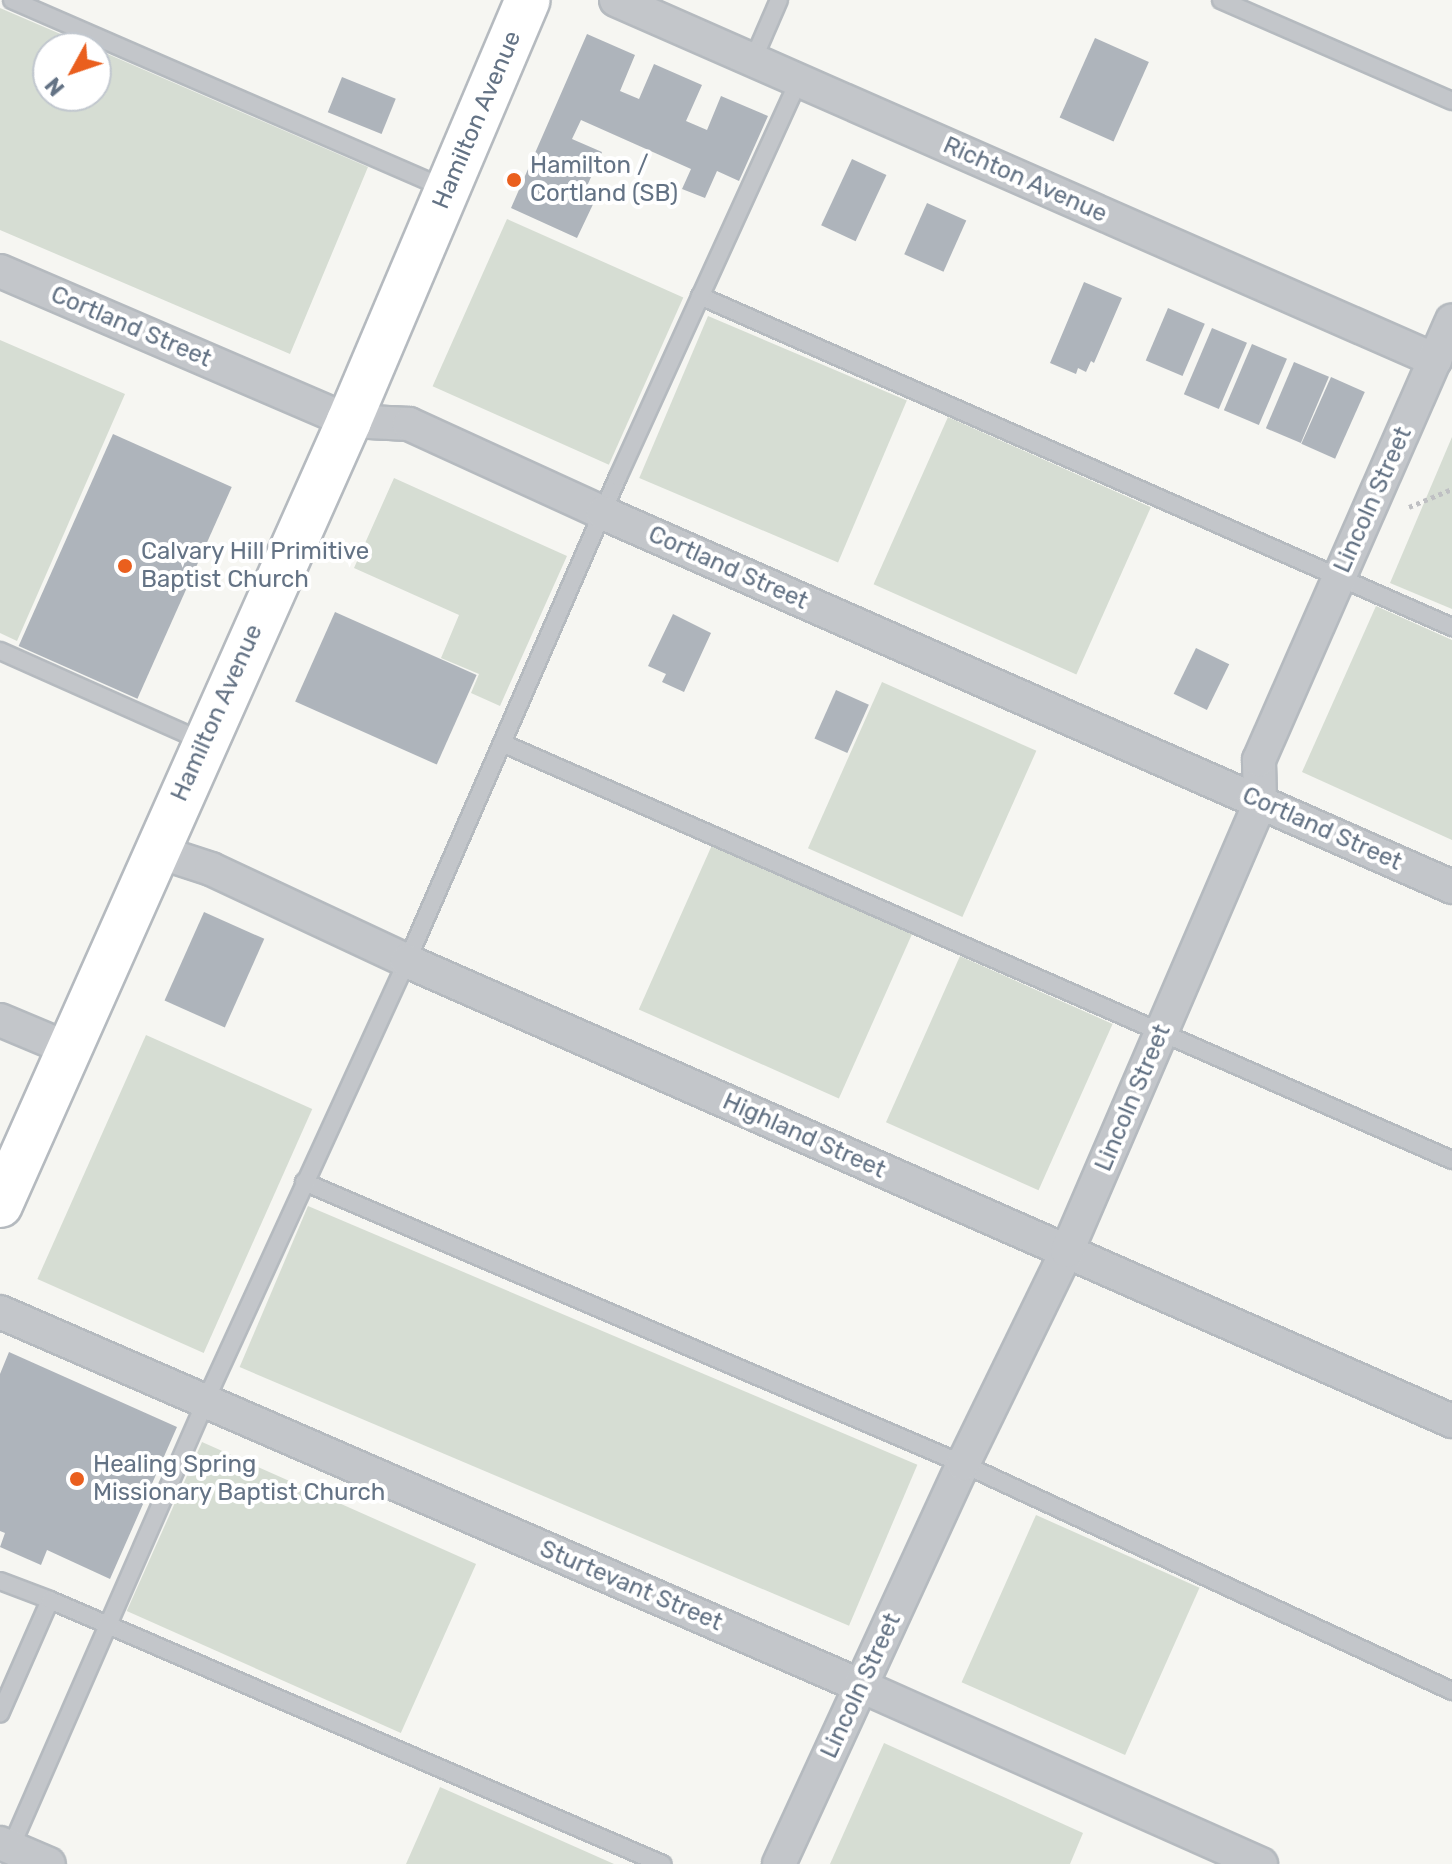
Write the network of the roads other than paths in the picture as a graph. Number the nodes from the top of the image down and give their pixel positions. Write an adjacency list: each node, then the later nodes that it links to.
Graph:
1 (12, 0): 9 (lane)
2 (528, 0): 9 (main road, Hamilton Avenue)
3 (616, 0): 6 (street, Richton Avenue)
4 (779, 0): 6 (lane)
5 (1221, 0): 8 (lane)
6 (753, 60): 7 (street, Richton Avenue)
7 (799, 80): 11 (lane); 13 (street, Richton Avenue)
8 (1452, 101)
9 (448, 190): 14 (main road, Hamilton Avenue)
10 (0, 271): 14 (street, Cortland Street)
11 (700, 296): 15 (lane); 16 (lane)
12 (1452, 321): 13 (street, Lincoln Street)
13 (1435, 360): 16 (street, Lincoln Street)
14 (349, 421): 15 (street, Cortland Street); 19 (main road, Hamilton Avenue)
15 (603, 513): 20 (lane); 21 (street, Cortland Street)
16 (1339, 576): 17 (lane); 21 (street, Lincoln Street)
17 (1452, 627)
18 (0, 651): 19 (lane)
19 (204, 742): 22 (main road, Hamilton Avenue)
20 (502, 743): 24 (lane); 26 (lane)
21 (1260, 802): 23 (street, Cortland Street); 26 (street, Lincoln Street)
22 (156, 851): 24 (street, Highland Street); 27 (main road, Hamilton Avenue)
23 (1452, 887)
24 (407, 961): 29 (lane); 31 (street, Highland Street)
25 (0, 1020): 27 (street)
26 (1161, 1032): 28 (lane); 31 (street, Lincoln Street)
27 (69, 1049): 30 (main road, Hamilton Avenue)
28 (1452, 1160)
29 (304, 1182): 33 (lane); 35 (lane)
30 (0, 1205)
31 (1067, 1251): 34 (street, Highland Street); 35 (street, Lincoln Street)
32 (0, 1312): 33 (street, Sturtevant Street)
33 (205, 1402): 38 (lane); 39 (street, Sturtevant Street)
34 (1452, 1421)
35 (963, 1464): 39 (street, Lincoln Street); 40 (lane)
36 (0, 1581): 37 (lane)
37 (50, 1600): 38 (lane); 41 (lane)
38 (108, 1624): 42 (lane); 44 (lane)
39 (861, 1686): 45 (street, Lincoln Street); 46 (street, Sturtevant Street)
40 (1452, 1691)
41 (0, 1714)
42 (6, 1845): 43 (street)
43 (49, 1864)
44 (662, 1864)
45 (779, 1864)
46 (1261, 1864)

